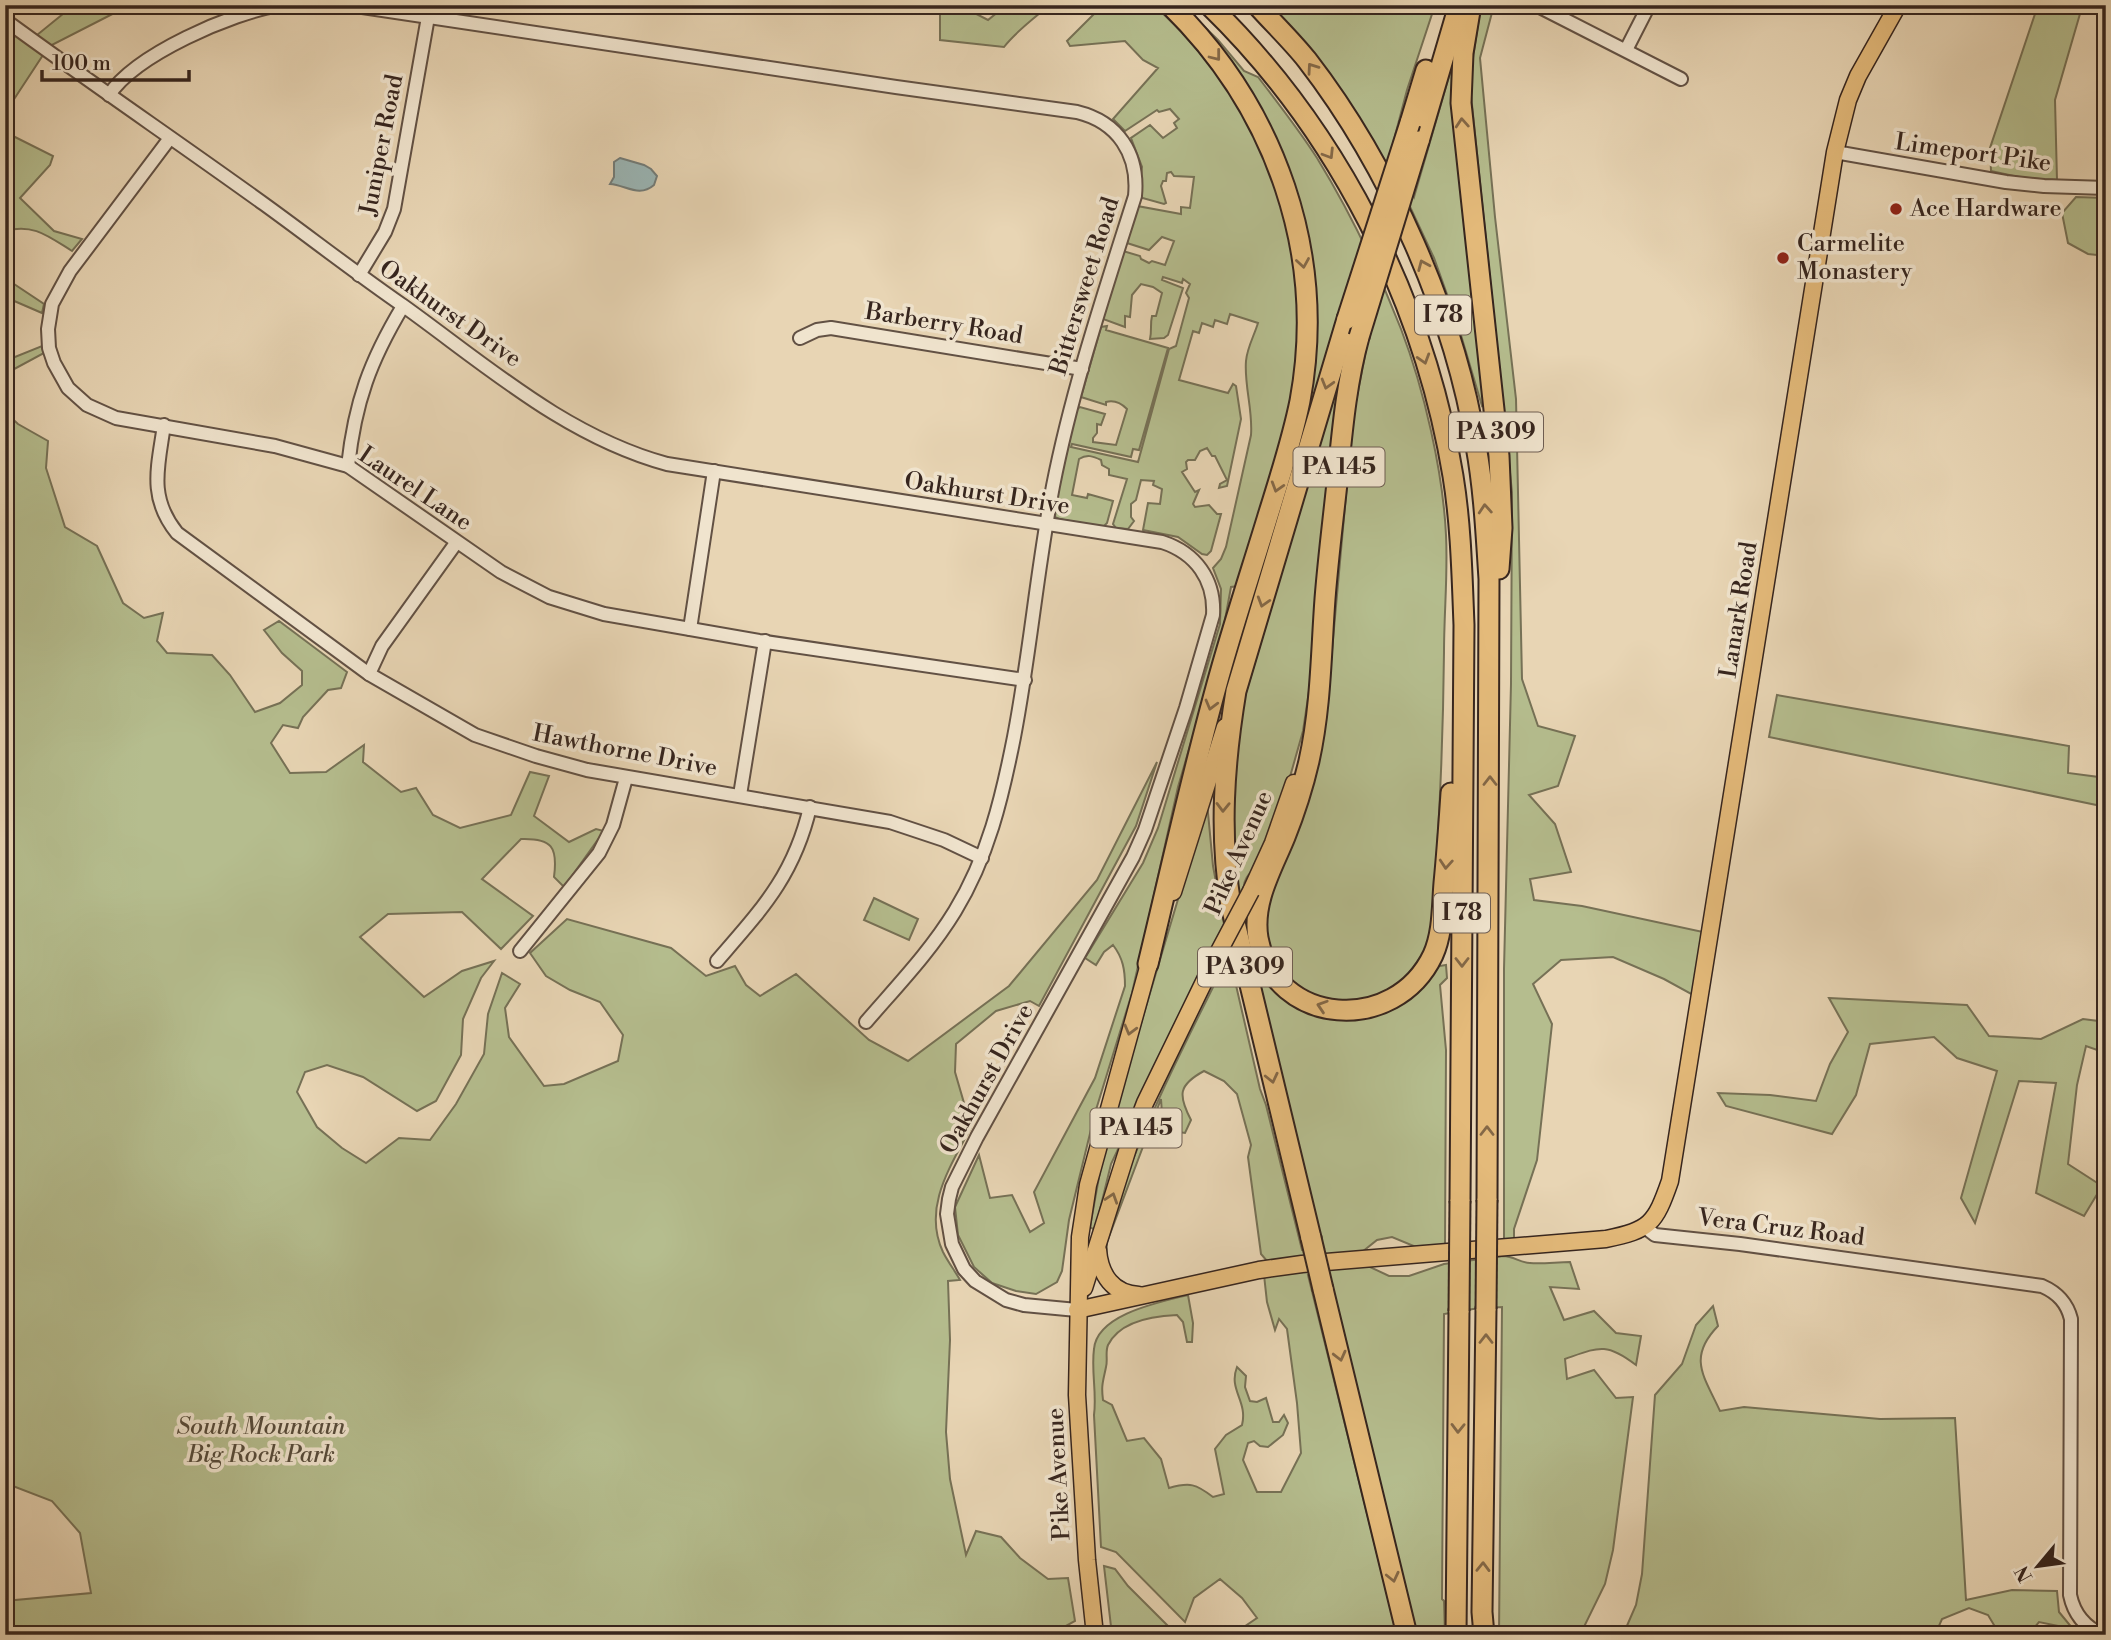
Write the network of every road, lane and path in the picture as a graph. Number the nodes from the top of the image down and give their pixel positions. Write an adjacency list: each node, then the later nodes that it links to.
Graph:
1 (279, 5): 16 (street)
2 (349, 5): 12 (street, Bittersweet Road)
3 (1170, 5): 43 (highway, one-way to 43)
4 (1209, 5): 30 (highway, I 78, one-way to 30)
5 (1257, 5): 34 (highway, I 78, one-way to 5)
6 (1446, 5): 36 (highway, PA 309, one-way to 36, bridge)
7 (1459, 5): 29 (highway, PA 145, bridge)
8 (1471, 5): 34 (highway, PA 309, one-way to 8)
9 (1536, 5): 14 (street)
10 (1649, 5): 14 (street)
11 (1898, 5): 18 (main road, Lanark Road)
12 (428, 17): 20 (street, Juniper Road); 23 (street, Bittersweet Road)
13 (5, 20): 16 (street, Oakhurst Drive)
14 (1626, 50): 15 (street)
15 (1681, 79)
16 (109, 95): 17 (street, Oakhurst Drive)
17 (170, 138): 20 (street, Oakhurst Drive); 24 (street, Laurel Lane)
18 (1835, 152): 19 (street, Limeport Pike); 45 (main road, Lanark Road)
19 (2106, 188)
20 (359, 275): 21 (street, Oakhurst Drive)
21 (403, 306): 25 (street); 26 (street, Oakhurst Drive)
22 (800, 338): 23 (street, Barberry Road)
23 (1082, 369): 27 (street, Bittersweet Road)
24 (164, 425): 25 (street, Laurel Lane); 33 (street, Hawthorne Drive)
25 (348, 466): 28 (street, Laurel Lane)
26 (714, 471): 27 (street, Oakhurst Drive); 31 (street)
27 (1046, 525): 35 (street, Bittersweet Road); 48 (street, Oakhurst Drive)
28 (456, 543): 31 (street, Laurel Lane); 33 (street)
29 (1325, 598): 30 (highway, one-way to 29); 46 (main road, Pike Avenue / PA 145, one-way to 29, bridge)
30 (1464, 625): 51 (highway, I 78, one-way to 51, bridge)
31 (690, 629): 32 (street, Laurel Lane)
32 (765, 641): 35 (street, Laurel Lane); 38 (street)
33 (369, 674): 37 (street, Hawthorne Drive)
34 (1490, 675): 52 (highway, I 78, one-way to 34, bridge)
35 (1025, 680): 40 (street, Bittersweet Road)
36 (1236, 691): 43 (main road, PA 145); 50 (highway, PA 309, one-way to 50, bridge)
37 (626, 778): 38 (street, Hawthorne Drive); 41 (street)
38 (740, 794): 39 (street, Hawthorne Drive)
39 (810, 807): 40 (street, Hawthorne Drive); 42 (street)
40 (982, 858): 44 (street, Bittersweet Road)
41 (520, 951)
42 (717, 961)
43 (1148, 964): 48 (main road, Pike Avenue / PA 145, one-way to 48)
44 (866, 1022)
45 (1646, 1228): 47 (main road); 53 (street, Vera Cruz Road)
46 (1098, 1241): 47 (main road); 48 (main road, Pike Avenue / PA 145)
47 (1145, 1295): 48 (main road)
48 (1077, 1310): 49 (main road, Pike Avenue / PA 145)
49 (1095, 1635)
50 (1407, 1635)
51 (1456, 1635)
52 (1484, 1635)
53 (2102, 1635)

